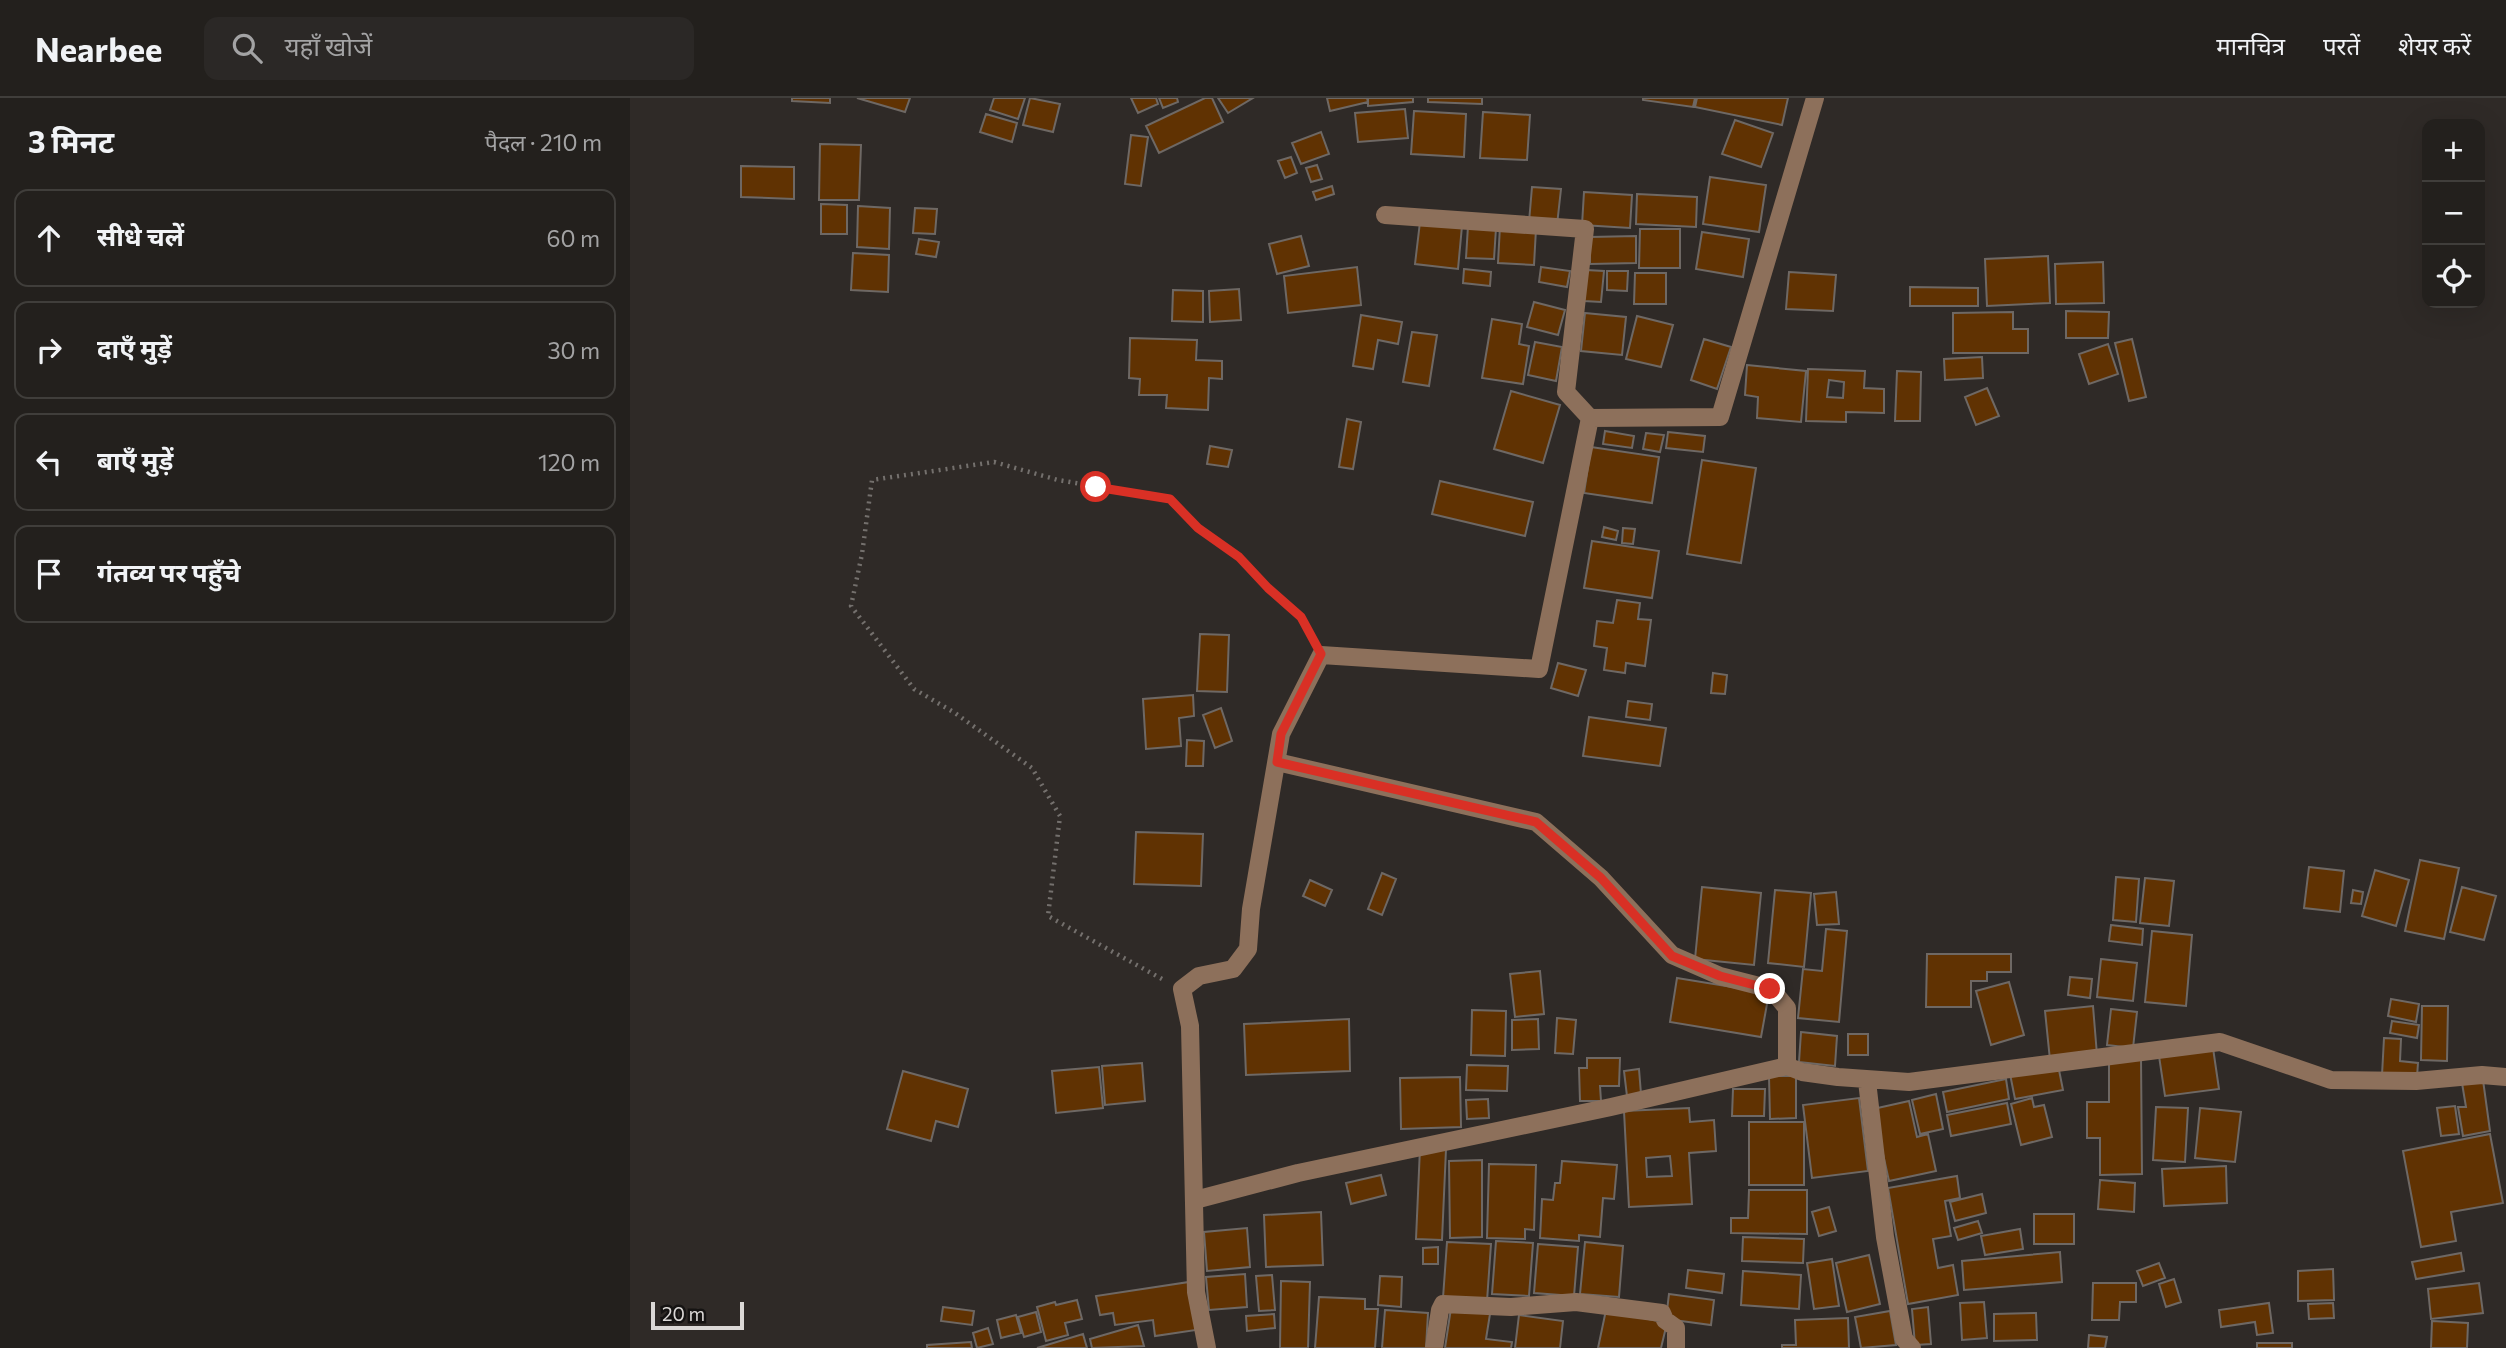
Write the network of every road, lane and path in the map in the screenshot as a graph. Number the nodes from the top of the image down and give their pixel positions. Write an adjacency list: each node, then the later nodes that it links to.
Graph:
1 (1815, 98): 3 (street)
2 (1385, 215): 3 (street)
3 (1590, 418): 4 (street)
4 (1321, 654): 5 (street); 6 (path)
5 (1277, 762): 6 (street); 7 (street)
6 (1182, 989): 10 (street)
7 (1787, 1066): 9 (street); 10 (street)
8 (2506, 1077): 9 (street)
9 (1867, 1081): 14 (street)
10 (1195, 1200): 11 (street)
11 (1207, 1348)
12 (1434, 1348): 13 (street)
13 (1675, 1348)
14 (1912, 1348)

